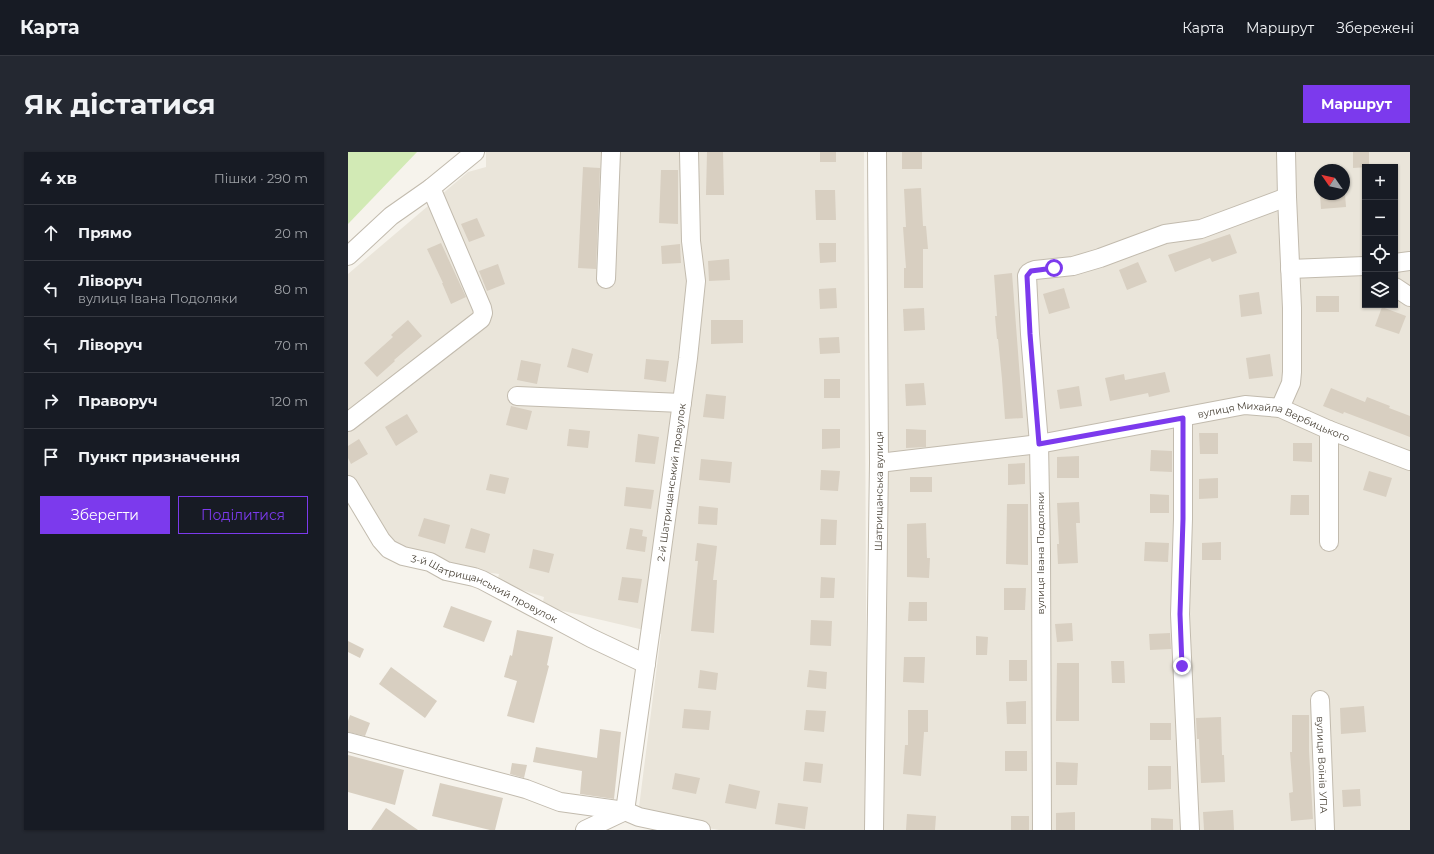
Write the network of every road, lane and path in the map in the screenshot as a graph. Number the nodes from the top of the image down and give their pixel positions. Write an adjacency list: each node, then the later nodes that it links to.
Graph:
1 (475, 152): 6 (street)
2 (610, 152): 13 (street)
3 (689, 152): 17 (street, 2-й Шатрищанський провулок)
4 (877, 152): 24 (street, Шатрищанська вулиця)
5 (1286, 152): 7 (street)
6 (431, 188): 8 (street); 20 (street)
7 (1286, 197): 12 (street); 22 (street, вулиця Івана Подоляки)
8 (348, 256)
9 (1410, 261): 10 (street)
10 (1398, 263)
11 (1362, 266): 12 (street)
12 (1290, 268): 18 (street)
13 (606, 279)
14 (1398, 289): 15 (street)
15 (1410, 298)
16 (517, 396): 17 (street)
17 (682, 403): 27 (street, 2-й Шатрищанський провулок)
18 (1280, 408): 19 (street, вулиця Михайла Вербицького); 21 (street, вулиця Михайла Вербицького)
19 (1183, 418): 22 (street, вулиця Михайла Вербицького); 35 (street)
20 (348, 422)
21 (1329, 430): 23 (street, вулиця Михайла Вербицького); 26 (street)
22 (1039, 444): 24 (street, вулиця Михайла Вербицького); 34 (street, вулиця Івана Подоляки)
23 (1410, 461)
24 (879, 463): 33 (street, Шатрищанська вулиця)
25 (348, 485): 27 (street, 3-й Шатрищанський провулок)
26 (1329, 542)
27 (646, 664): 30 (street, 2-й Шатрищанський провулок)
28 (1320, 700): 36 (street, вулиця Воїнів УПА)
29 (348, 742): 30 (street)
30 (625, 811): 31 (street); 32 (street)
31 (585, 830)
32 (701, 830)
33 (874, 830)
34 (1042, 830)
35 (1190, 830)
36 (1325, 830)

